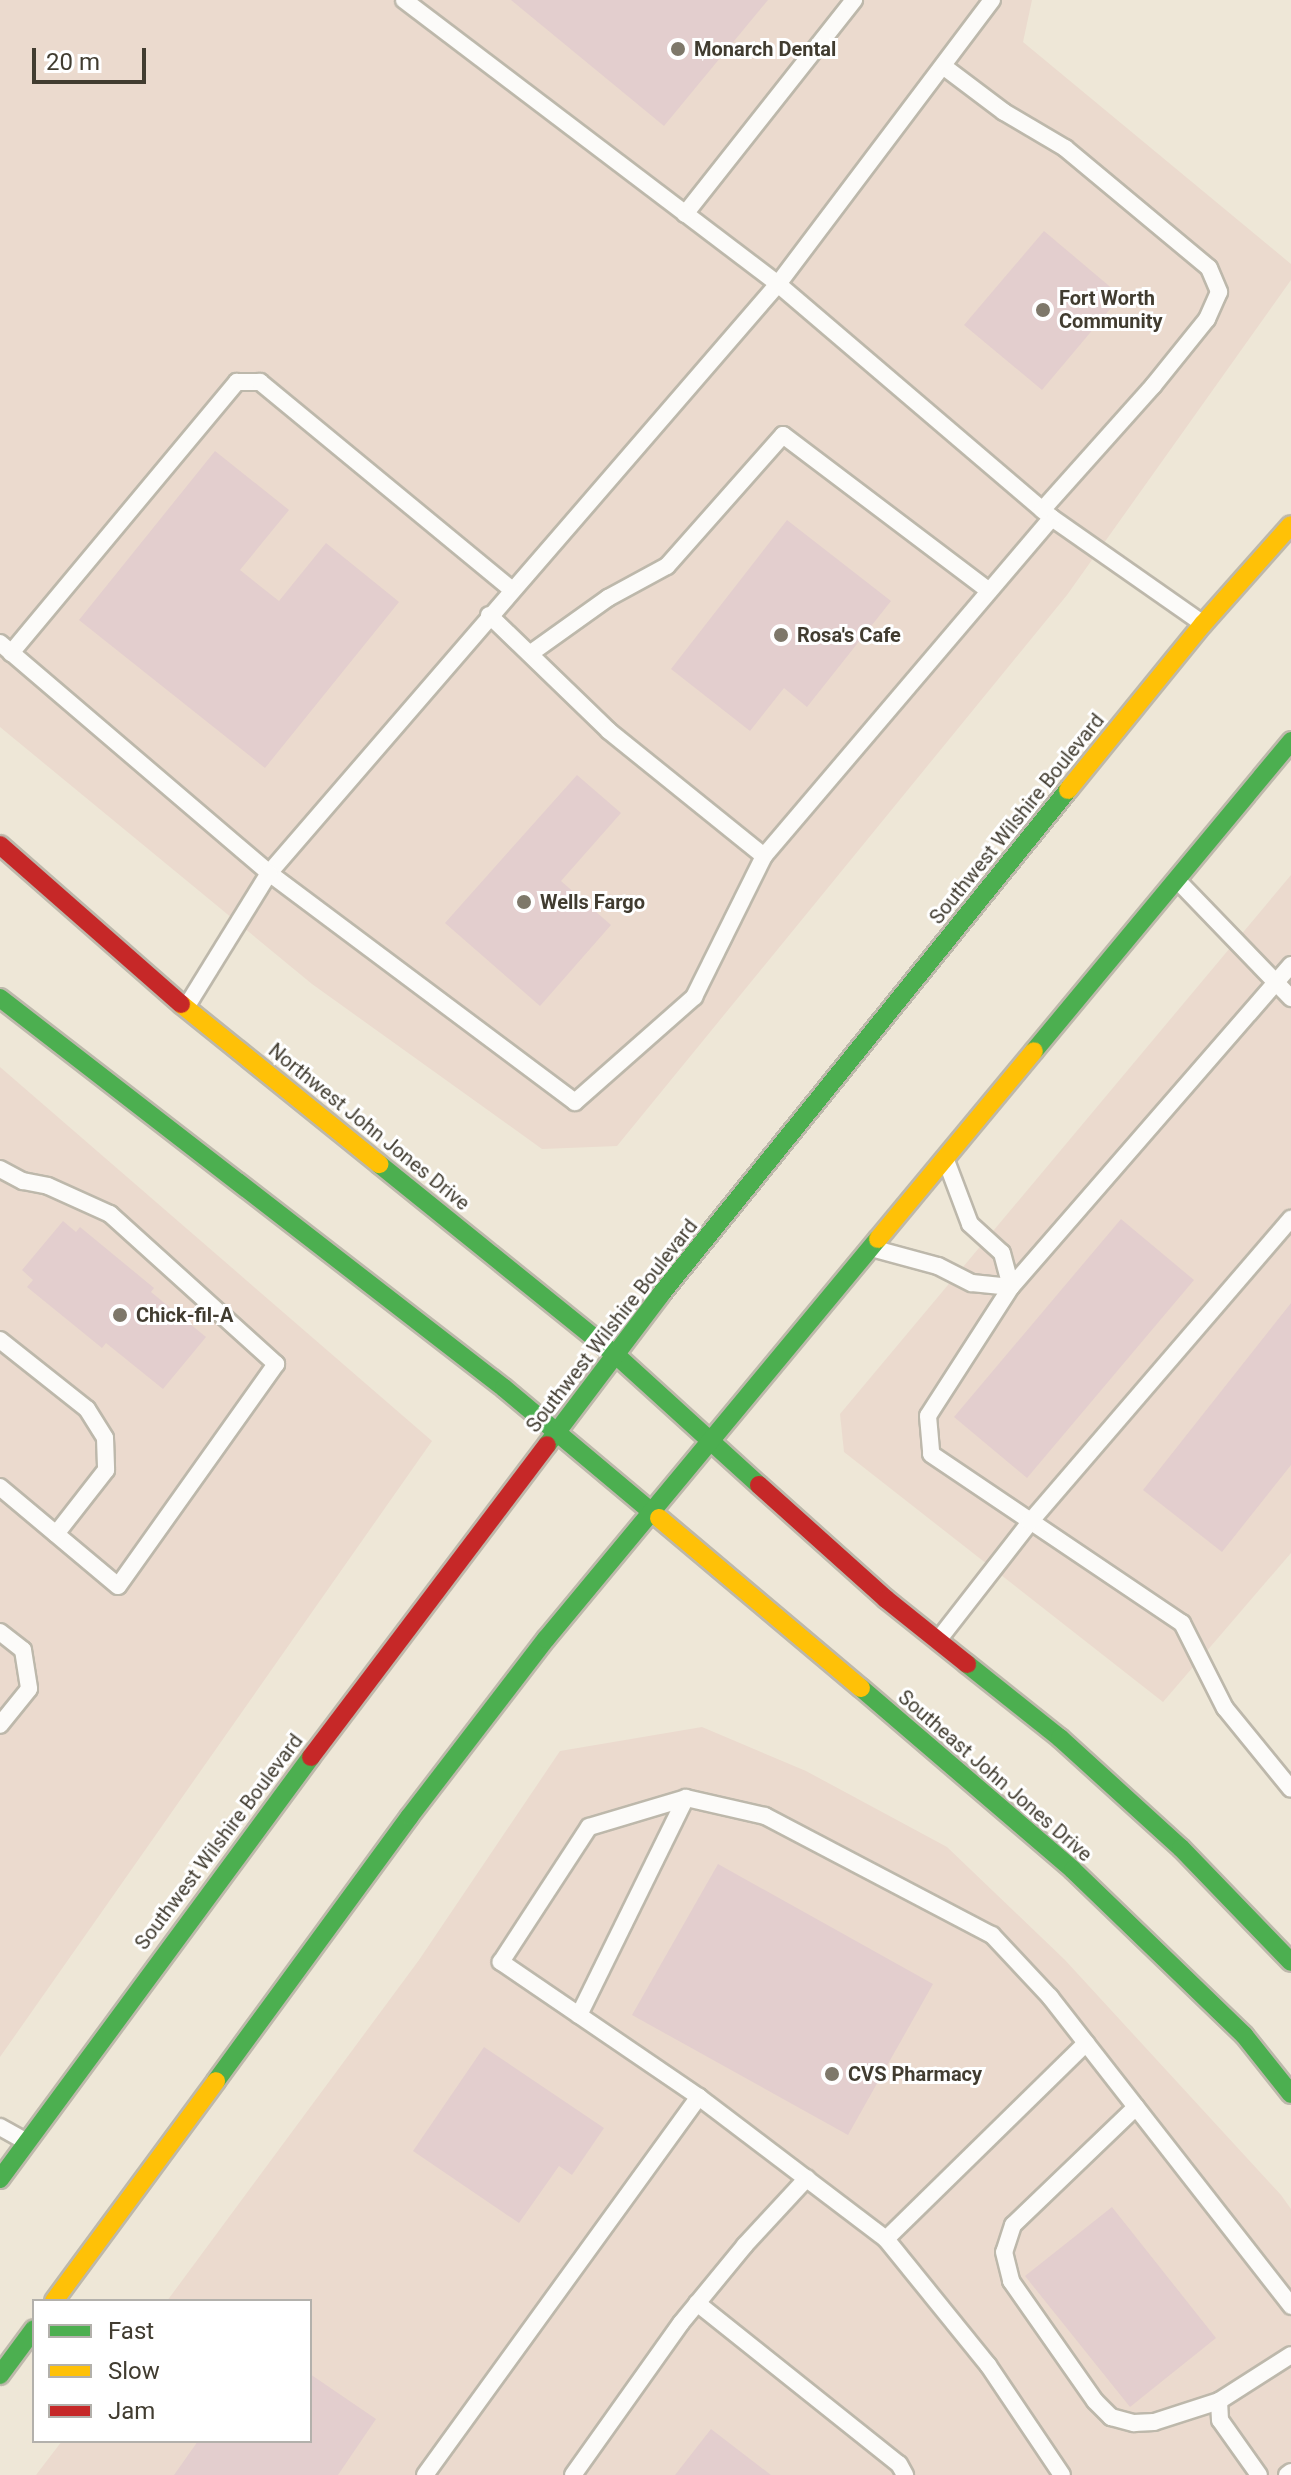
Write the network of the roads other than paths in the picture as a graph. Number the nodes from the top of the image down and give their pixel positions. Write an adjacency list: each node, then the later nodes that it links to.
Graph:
1 (404, 0): 5 (lane)
2 (854, 0): 5 (lane)
3 (992, 0): 4 (lane)
4 (943, 66): 6 (lane); 7 (lane)
5 (685, 214): 6 (lane)
6 (778, 284): 7 (lane); 9 (lane)
7 (1047, 514): 10 (lane); 12 (lane)
8 (1291, 525): 12 (main road, Southwest Wilshire Boulevard)
9 (511, 589): 11 (lane); 13 (lane)
10 (989, 591): 14 (lane); 17 (lane)
11 (489, 615): 14 (lane); 18 (lane)
12 (1203, 624): 31 (main road, Southwest Wilshire Boulevard)
13 (6, 648): 18 (lane)
14 (531, 653): 17 (lane)
15 (1291, 741): 19 (main road)
16 (0, 845): 24 (main road, Northwest John Jones Drive)
17 (764, 856): 18 (lane)
18 (269, 873): 24 (lane)
19 (1175, 878): 21 (lane); 25 (main road)
20 (1291, 965): 21 (lane)
21 (1275, 984): 23 (lane); 29 (lane)
22 (0, 998): 32 (main road)
23 (1291, 998)
24 (186, 1008): 31 (main road, Northwest John Jones Drive)
25 (945, 1157): 28 (main road); 29 (lane)
26 (0, 1169): 37 (lane)
27 (1291, 1219): 36 (lane)
28 (870, 1248): 29 (lane); 33 (main road)
29 (1011, 1287): 36 (lane)
30 (0, 1340): 37 (lane)
31 (616, 1355): 32 (main road, Southwest Wilshire Boulevard); 33 (main road, Northwest John Jones Drive)
32 (558, 1432): 35 (main road); 50 (main road, Southwest Wilshire Boulevard)
33 (710, 1441): 35 (main road); 39 (main road)
34 (0, 1487): 37 (lane)
35 (649, 1511): 46 (main road, Southeast John Jones Drive); 54 (main road)
36 (1030, 1522): 39 (lane); 41 (lane)
37 (56, 1534)
38 (0, 1632): 40 (lane)
39 (938, 1640): 43 (main road)
40 (0, 1725)
41 (1291, 1789)
42 (686, 1798): 44 (lane); 44 (lane); 45 (lane)
43 (1291, 1962)
44 (579, 2015): 47 (lane)
45 (1086, 2043): 48 (lane); 53 (lane)
46 (1291, 2094)
47 (699, 2097): 51 (lane); 61 (lane)
48 (1136, 2107): 56 (lane); 60 (lane)
49 (0, 2127): 50 (lane)
50 (25, 2141): 52 (main road, Southwest Wilshire Boulevard)
51 (807, 2178): 53 (lane); 55 (lane)
52 (0, 2179)
53 (886, 2239): 64 (lane)
54 (55, 2299)
55 (697, 2303): 62 (lane); 63 (lane)
56 (1291, 2306)
57 (32, 2332): 59 (main road)
58 (1291, 2355): 60 (lane)
59 (0, 2375)
60 (1219, 2401): 65 (lane)
61 (425, 2475)
62 (573, 2475)
63 (905, 2475)
64 (1062, 2475)
65 (1259, 2475)

